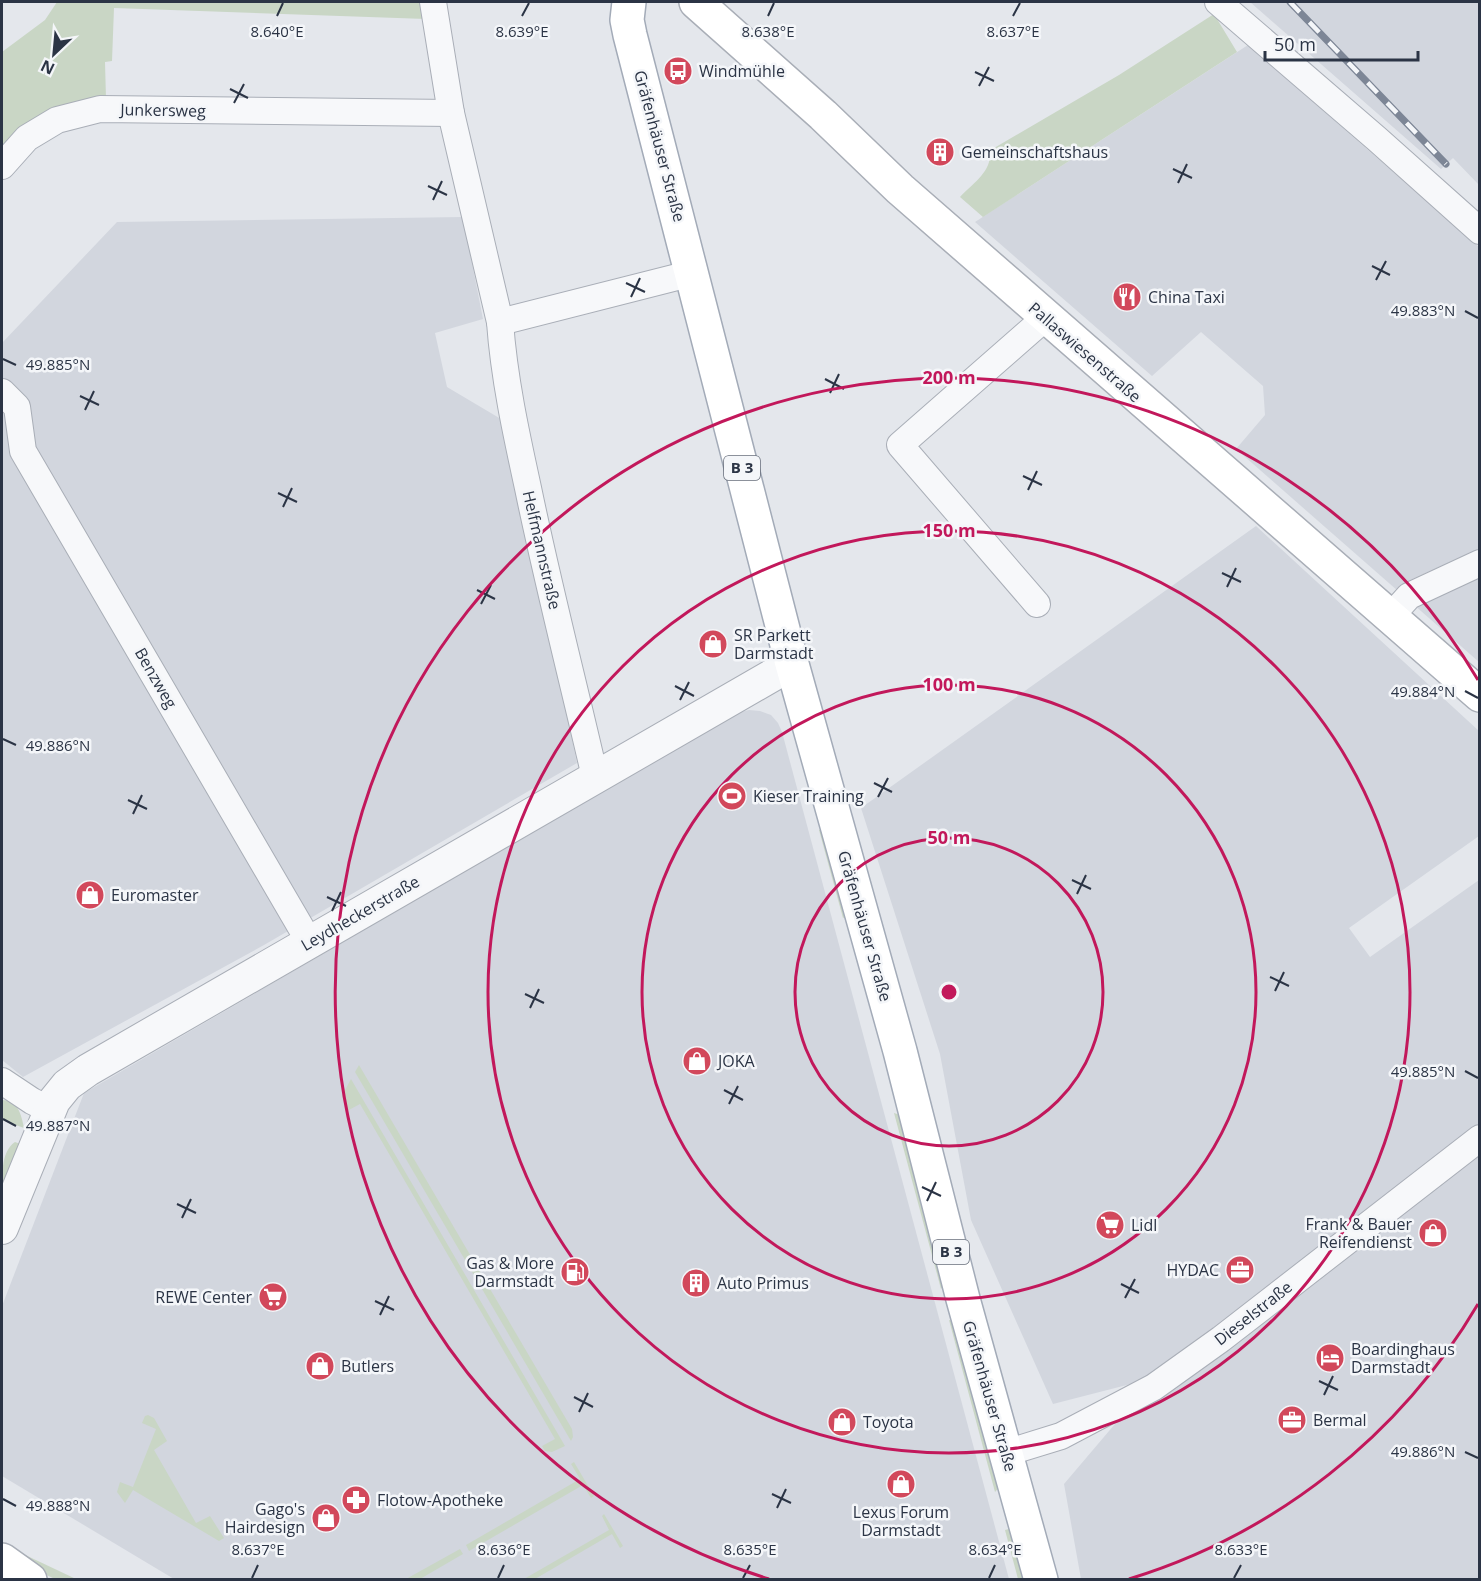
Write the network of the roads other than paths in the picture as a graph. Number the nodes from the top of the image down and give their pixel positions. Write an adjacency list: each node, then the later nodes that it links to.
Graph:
1 (433, 2): 5 (street, Helfmannstraße)
2 (696, 2): 9 (main road, Pallaswiesenstraße)
3 (1218, 2): 7 (street)
4 (623, 8): 8 (main road, Gräfenhäuser Straße / B 3)
5 (451, 113): 6 (street, Junkersweg); 10 (street, Helfmannstraße)
6 (2, 166)
7 (1479, 231)
8 (693, 273): 10 (street); 15 (main road, Gräfenhäuser Straße / B 3)
9 (1045, 318): 13 (street); 14 (main road, Pallaswiesenstraße)
10 (500, 322): 17 (street, Helfmannstraße)
11 (9, 399): 18 (street, Benzweg)
12 (1479, 563): 14 (street)
13 (1037, 604)
14 (1390, 617): 16 (main road, Pallaswiesenstraße)
15 (792, 664): 17 (street, Leydheckerstraße); 23 (main road, Gräfenhäuser Straße / B 3)
16 (1479, 695)
17 (595, 777): 18 (street, Leydheckerstraße)
18 (310, 943): 20 (street, Leydheckerstraße)
19 (2, 1081): 20 (street)
20 (50, 1110): 22 (street, Leydheckerstraße)
21 (1479, 1138): 23 (street, Dieselstraße)
22 (2, 1228)
23 (1006, 1453): 27 (main road, Gräfenhäuser Straße / B 3)
24 (2, 1560): 26 (main road)
25 (2, 1575): 26 (main road)
26 (29, 1580)
27 (1041, 1580)

